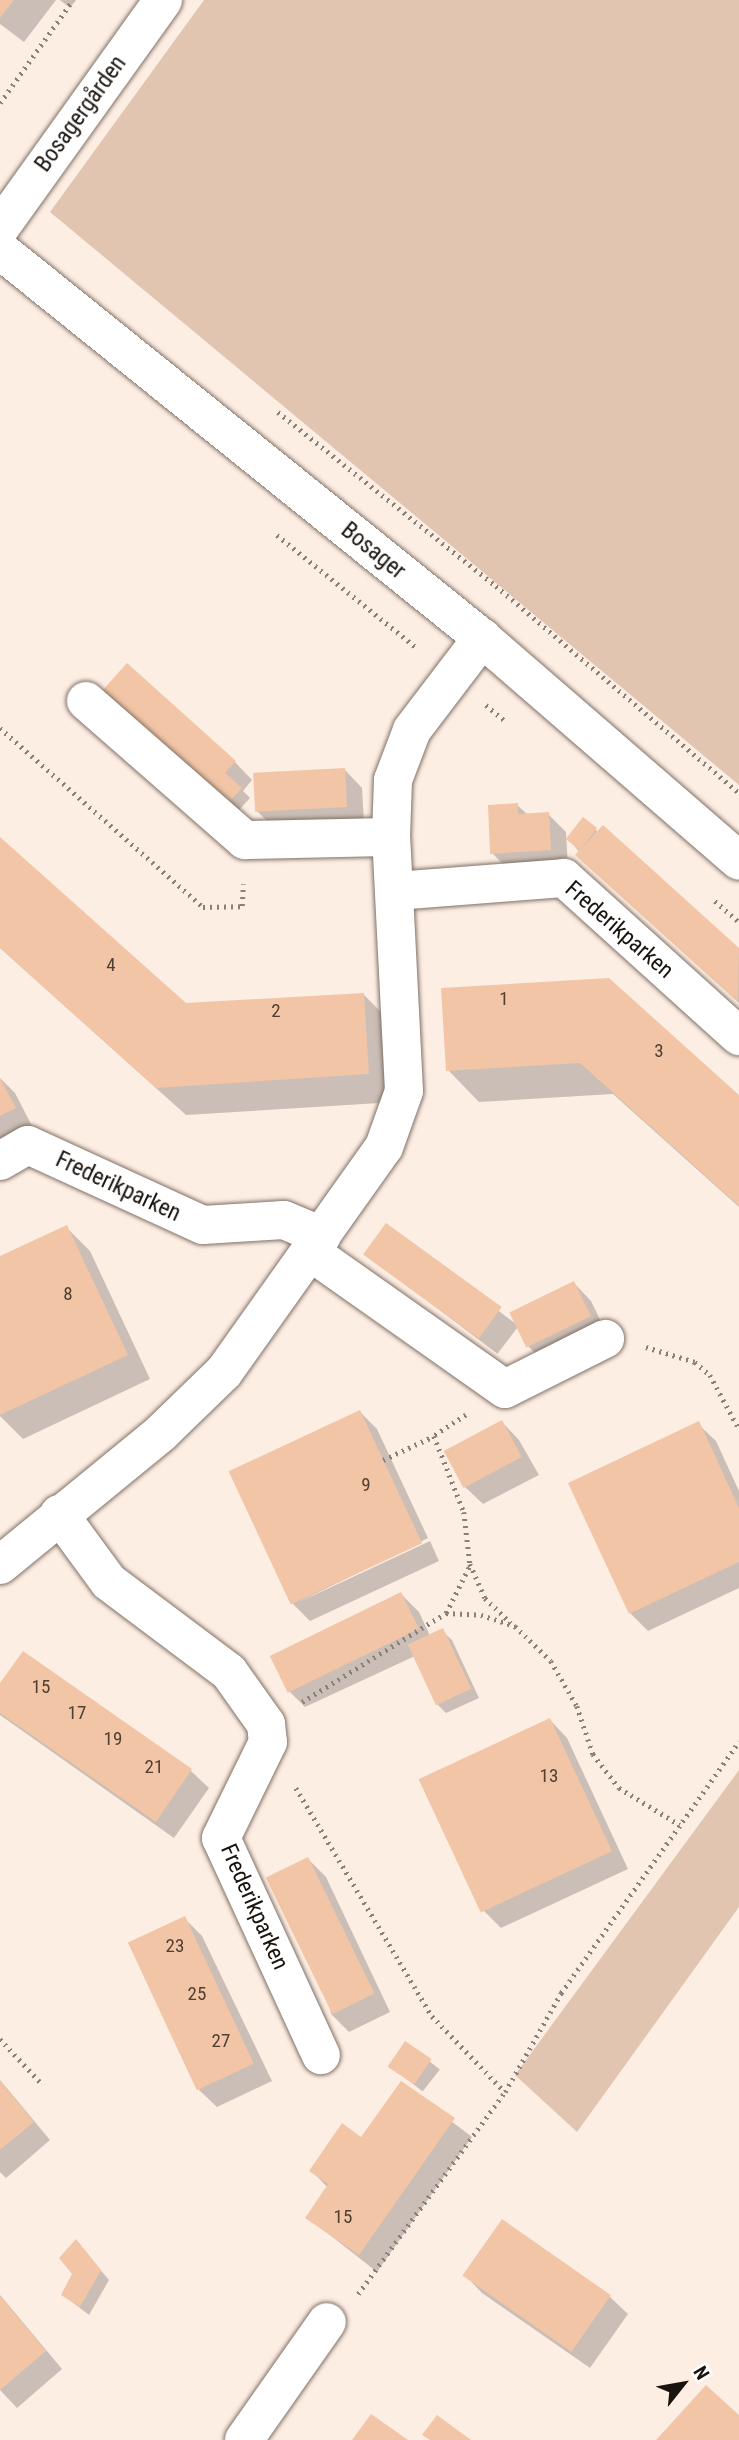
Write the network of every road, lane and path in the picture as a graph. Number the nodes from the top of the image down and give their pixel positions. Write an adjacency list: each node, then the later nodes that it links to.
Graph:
1 (73, 0): 3 (path)
2 (163, 0): 4 (street, Bosagergården)
3 (0, 103)
4 (0, 228)
5 (0, 250): 7 (street, Bosager)
6 (270, 529): 8 (path)
7 (482, 638): 8 (street); 14 (street, Bosager)
8 (452, 677): 11 (path); 12 (street)
9 (86, 701): 13 (street)
10 (0, 728): 13 (path)
11 (516, 731)
12 (391, 837): 13 (street); 15 (street)
13 (244, 840)
14 (739, 860)
15 (395, 891): 18 (street, Frederikparken); 20 (street)
16 (705, 892): 17 (path)
17 (739, 922)
18 (739, 1036)
19 (0, 1161): 20 (street, Frederikparken)
20 (317, 1244): 22 (street, Frederikparken); 26 (street)
21 (605, 1339): 22 (street); 23 (path)
22 (505, 1389): 24 (path)
23 (739, 1429)
24 (434, 1436): 25 (path); 28 (path)
25 (383, 1460)
26 (60, 1514): 27 (street); 31 (street)
27 (7, 1546)
28 (470, 1564): 29 (path); 30 (path)
29 (446, 1613): 30 (path); 31 (path)
30 (514, 1626): 33 (path)
31 (267, 1733): 35 (street, Frederikparken); 37 (path)
32 (739, 1742): 33 (path)
33 (680, 1825): 37 (path)
34 (0, 2039): 36 (path)
35 (321, 2055)
36 (43, 2085)
37 (505, 2092): 38 (path)
38 (327, 2322): 39 (street)
39 (244, 2440)

